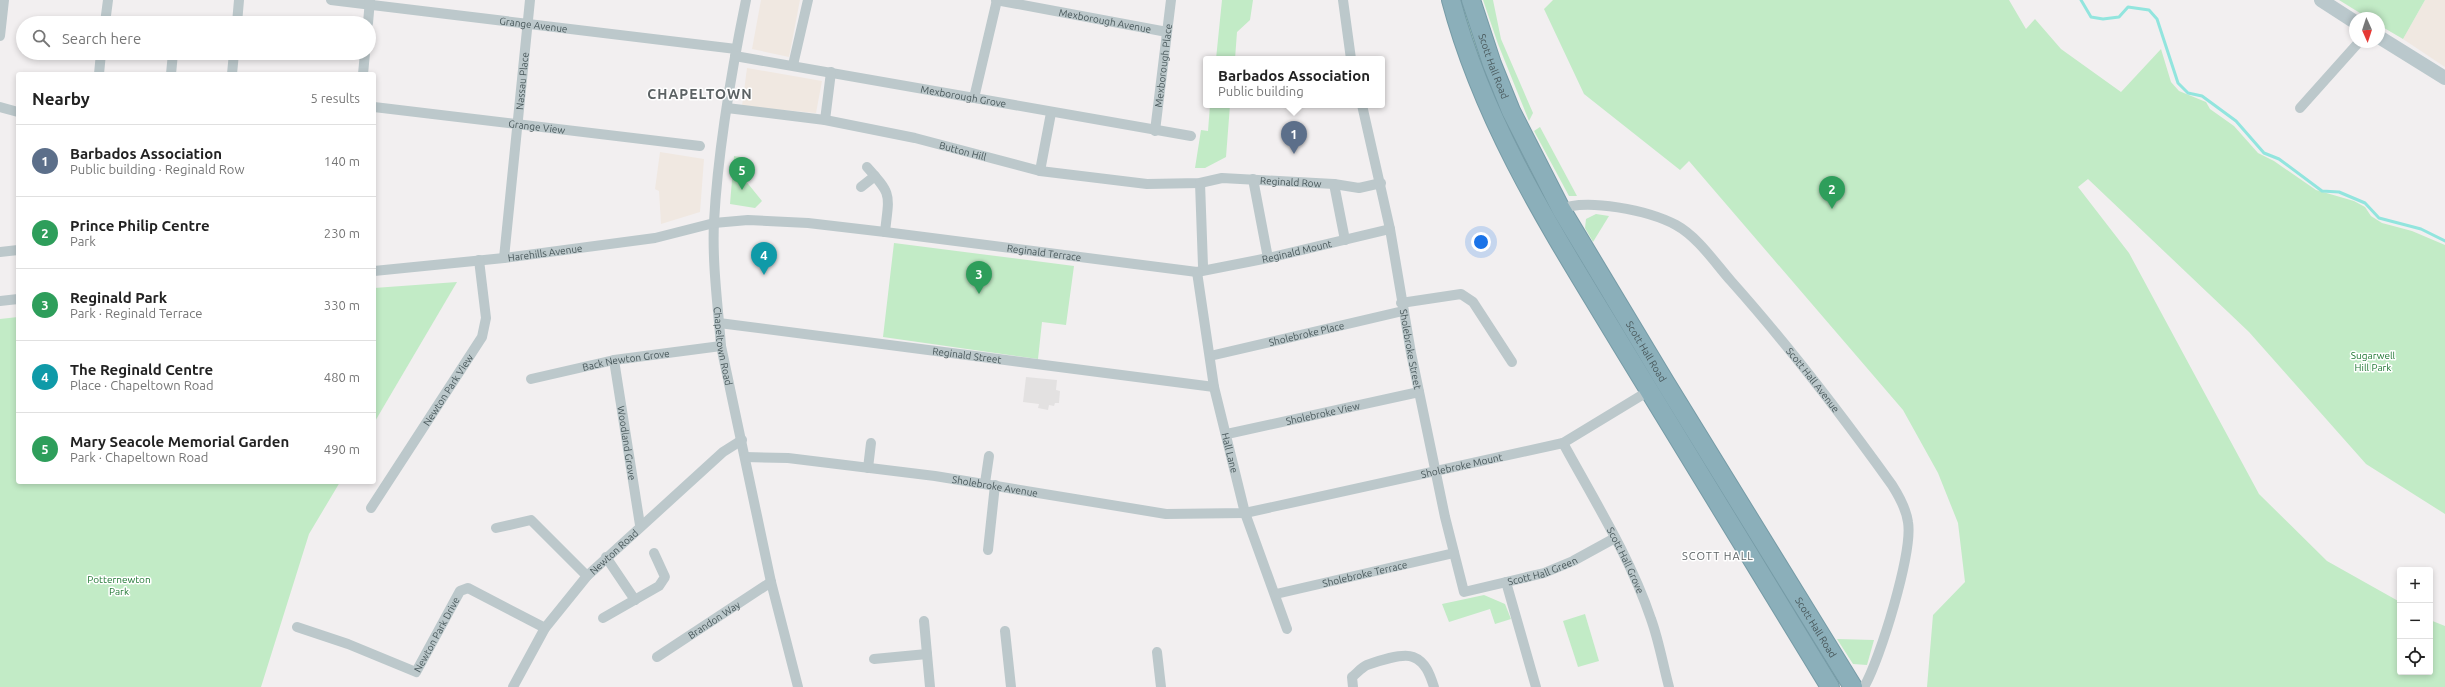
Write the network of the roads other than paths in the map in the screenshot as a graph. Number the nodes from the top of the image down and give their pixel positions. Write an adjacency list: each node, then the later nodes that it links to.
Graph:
1 (4, 0): 21 (street)
2 (108, 0): 15 (street)
3 (239, 0): 16 (street)
4 (331, 0): 14 (street, Grange Avenue)
5 (530, 0): 19 (street, Nassau Place)
6 (746, 0): 24 (street, Chapeltown Road)
7 (808, 0): 30 (street)
8 (997, 0): 20 (street, Mexborough Avenue); 37 (street)
9 (1171, 0): 20 (street, Mexborough Place)
10 (1343, 0): 25 (street)
11 (1451, 0): 59 (highway, Scott Hall Road)
12 (1471, 0): 58 (highway, Scott Hall Road)
13 (2321, 0): 18 (street)
14 (370, 2): 17 (street); 19 (street, Grange Avenue)
15 (106, 16)
16 (238, 16)
17 (369, 16)
18 (2349, 18)
19 (527, 22): 24 (street, Grange Avenue); 46 (street, Nassau Place)
20 (1167, 32): 47 (street, Mexborough Place)
21 (0, 36)
22 (2385, 41): 36 (street)
23 (2354, 48): 42 (street)
24 (736, 53): 30 (street, Mexborough Grove); 40 (street, Chapeltown Road)
25 (1350, 56)
26 (100, 60): 31 (street)
27 (172, 60): 32 (street)
28 (233, 60): 33 (street)
29 (364, 60): 34 (street)
30 (793, 65): 35 (street, Mexborough Grove)
31 (99, 72)
32 (171, 72)
33 (232, 72)
34 (363, 72)
35 (831, 72): 37 (street, Mexborough Grove); 45 (street)
36 (2445, 78)
37 (974, 98): 44 (street, Mexborough Grove)
38 (0, 107): 43 (street)
39 (376, 107): 46 (street, Grange View)
40 (727, 108): 45 (street, Button Hill); 60 (street, Chapeltown Road)
41 (1363, 108): 55 (street, Sholebroke Street)
42 (2300, 108)
43 (16, 111)
44 (1051, 113): 47 (street, Mexborough Grove); 51 (street)
45 (825, 120): 51 (street, Button Hill)
46 (517, 126): 49 (street, Grange View); 66 (street, Nassau Place)
47 (1155, 131): 48 (street, Mexborough Grove)
48 (1191, 136)
49 (700, 146)
50 (868, 167): 52 (street)
51 (1040, 171): 54 (street, Button Hill)
52 (875, 176): 57 (street); 62 (street)
53 (1253, 179): 54 (street, Reginald Row); 56 (street, Reginald Row); 67 (street)
54 (1200, 183): 69 (street, Hall Lane)
55 (1381, 183): 56 (street, Reginald Row); 61 (street, Sholebroke Street)
56 (1334, 184): 63 (street)
57 (861, 187)
58 (1561, 209): 59 (street, Scott Hall Avenue); 80 (highway, Scott Hall Road); 129 (street, Scott Hall Avenue)
59 (1544, 217): 82 (highway, Scott Hall Road)
60 (714, 223): 62 (street, Reginald Terrace); 66 (street, Harehills Avenue); 74 (street, Chapeltown Road)
61 (1390, 229): 63 (street, Reginald Mount); 73 (street, Sholebroke Street)
62 (885, 232): 69 (street, Reginald Terrace)
63 (1345, 240): 67 (street, Reginald Mount)
64 (16, 250): 65 (street)
65 (0, 252)
66 (504, 258): 68 (street, Harehills Avenue)
67 (1268, 258): 69 (street, Reginald Mount)
68 (478, 260): 70 (street, Harehills Avenue); 93 (street, Newton Park View)
69 (1201, 270): 76 (street, Hall Lane)
70 (376, 271)
71 (16, 299): 72 (street)
72 (0, 301)
73 (1402, 307): 76 (street, Sholebroke Place); 78 (street, Sholebroke Place); 83 (street, Sholebroke Street)
74 (719, 323): 75 (street, Chapeltown Road); 81 (street, Reginald Street)
75 (721, 346): 77 (street, Back Newton Grove); 85 (street, Chapeltown Road)
76 (1210, 356): 81 (street, Hall Lane)
77 (614, 360): 79 (street, Back Newton Grove); 95 (street, Woodland Grove)
78 (1512, 362)
79 (531, 379)
80 (1665, 382): 82 (street, Sholebroke Mount); 128 (highway, Scott Hall Road)
81 (1214, 386): 84 (street, Hall Lane)
82 (1650, 391): 87 (street, Sholebroke Mount); 127 (highway, Scott Hall Road)
83 (1419, 392): 84 (street, Sholebroke View); 91 (street, Sholebroke Street)
84 (1227, 434): 94 (street, Hall Lane)
85 (742, 440): 89 (street, Chapeltown Road); 95 (street, Newton Road)
86 (871, 443): 90 (street)
87 (1563, 443): 91 (street, Sholebroke Mount); 97 (street, Scott Hall Grove)
88 (989, 456): 92 (street)
89 (745, 457): 90 (street, Sholebroke Avenue); 103 (street, Chapeltown Road)
90 (868, 468): 92 (street, Sholebroke Avenue)
91 (1437, 472): 94 (street, Sholebroke Mount); 100 (street, Sholebroke Street)
92 (990, 484): 94 (street, Sholebroke Avenue); 98 (street)
93 (371, 508)
94 (1245, 513): 106 (street, Hall Lane)
95 (640, 525): 101 (street, Newton Road)
96 (496, 528): 102 (street)
97 (1615, 538): 104 (street, Scott Hall Green); 126 (street, Scott Hall Grove)
98 (988, 550)
99 (654, 553): 107 (street)
100 (1454, 553): 105 (street, Sholebroke Street); 106 (street, Sholebroke Terrace)
101 (606, 557): 102 (street, Newton Road); 107 (street)
102 (587, 576): 111 (street, Newton Road)
103 (771, 582): 116 (street, Brandon Way); 119 (street, Chapeltown Road)
104 (1506, 582): 105 (street, Scott Hall Green); 125 (street)
105 (1464, 592)
106 (1276, 594): 112 (street, Hall Lane)
107 (635, 600): 108 (street)
108 (603, 618)
109 (924, 621): 115 (street)
110 (297, 627): 111 (street, Newton Park Drive)
111 (545, 628): 118 (street, Newton Road)
112 (1287, 629)
113 (1005, 631): 121 (street)
114 (1157, 652): 122 (street)
115 (927, 654): 117 (street); 120 (street)
116 (657, 657)
117 (874, 659)
118 (513, 687)
119 (798, 687)
120 (930, 687)
121 (1011, 687)
122 (1161, 687)
123 (1353, 687): 124 (street)
124 (1434, 687)
125 (1536, 687)
126 (1669, 687)
127 (1830, 687)
128 (1853, 687)
129 (1864, 687)

